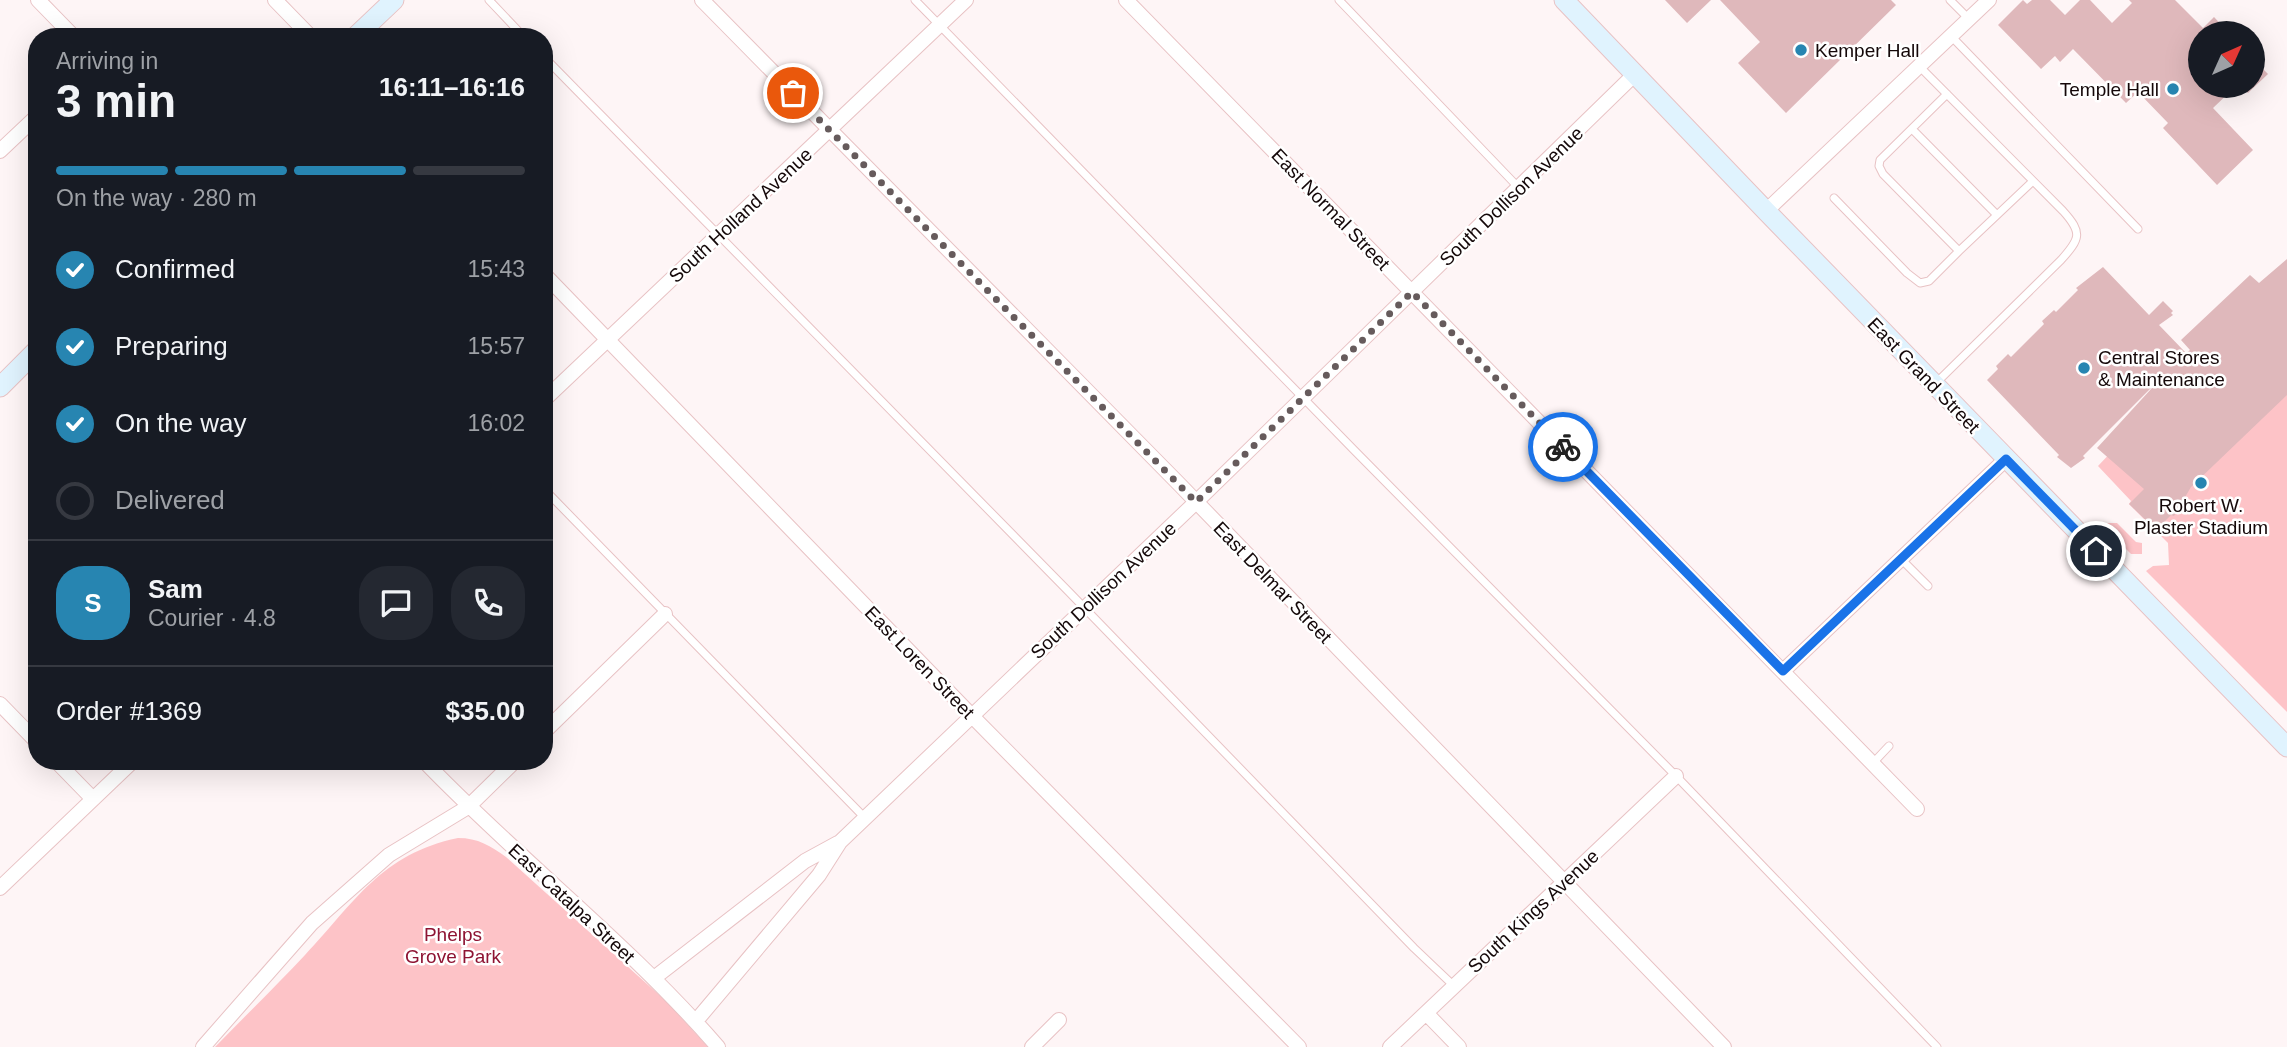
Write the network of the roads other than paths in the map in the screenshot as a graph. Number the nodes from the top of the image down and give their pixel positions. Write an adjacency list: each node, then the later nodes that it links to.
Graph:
1 (38, 0): 15 (street)
2 (275, 0): 16 (street)
3 (394, 0): 17 (main road)
4 (489, 0): 18 (lane)
5 (702, 0): 26 (street, East Delmar Street)
6 (915, 0): 14 (lane)
7 (966, 0): 14 (street, South Holland Avenue)
8 (1126, 0): 37 (street, East Normal Street)
9 (1339, 0): 29 (lane)
10 (1564, 0): 22 (main road, East Grand Street)
11 (1950, 0): 13 (lane)
12 (1982, 2): 13 (street)
13 (1969, 19): 19 (street)
14 (940, 25): 26 (street, South Holland Avenue); 43 (lane)
15 (65, 28)
16 (302, 28)
17 (364, 28)
18 (515, 28)
19 (1951, 36): 21 (street); 33 (lane)
20 (553, 66): 34 (lane)
21 (1919, 66): 23 (lane); 31 (street)
22 (1636, 73): 29 (street, South Dollison Avenue); 31 (main road, East Grand Street)
23 (1947, 94): 25 (lane); 28 (lane)
24 (28, 125): 27 (street)
25 (1912, 129): 32 (lane); 35 (lane)
26 (830, 130): 34 (street, South Holland Avenue); 46 (street, East Delmar Street)
27 (0, 151)
28 (2034, 181): 32 (lane); 40 (lane)
29 (1519, 188): 37 (street, South Dollison Avenue)
30 (1834, 198): 35 (lane)
31 (1766, 211): 40 (main road, East Grand Street)
32 (1997, 215): 35 (lane)
33 (2138, 229)
34 (719, 235): 38 (street, South Holland Avenue); 49 (lane)
35 (1959, 251)
36 (553, 283): 38 (street, East Loren Street)
37 (1412, 292): 43 (street, South Dollison Avenue); 51 (street, East Normal Street)
38 (609, 340): 42 (street, South Holland Avenue); 53 (street, East Loren Street)
39 (28, 364): 41 (main road)
40 (1934, 384): 44 (main road, East Grand Street)
41 (0, 387)
42 (553, 392)
43 (1304, 397): 46 (street, South Dollison Avenue); 63 (lane)
44 (2006, 459): 47 (street); 56 (main road, East Grand Street)
45 (553, 498): 50 (lane)
46 (1196, 502): 49 (street, South Dollison Avenue); 69 (street, East Delmar Street)
47 (1901, 559): 48 (lane); 51 (street)
48 (1928, 586)
49 (1084, 607): 53 (street, South Dollison Avenue); 72 (lane)
50 (664, 614): 54 (street); 67 (lane)
51 (1783, 671): 58 (street, East Normal Street)
52 (0, 704): 55 (street)
53 (971, 715): 67 (street, South Dollison Avenue); 79 (street, East Loren Street)
54 (553, 723)
55 (28, 733)
56 (2286, 744)
57 (1889, 746): 58 (lane)
58 (1872, 763): 66 (street, East Normal Street)
59 (65, 770): 64 (street)
60 (124, 770): 64 (street)
61 (433, 770): 65 (street, East Catalpa Street)
62 (506, 770): 65 (street)
63 (1676, 776): 69 (street, South Kings Avenue); 83 (lane)
64 (93, 799): 70 (street)
65 (468, 807): 71 (street, East Catalpa Street); 76 (street)
66 (1917, 809)
67 (865, 818): 68 (street, South Dollison Avenue)
68 (840, 842): 71 (street, South Dollison Avenue); 75 (street, South Dollison Avenue)
69 (1563, 883): 72 (street, South Kings Avenue); 82 (street, East Delmar Street)
70 (0, 888)
71 (654, 978): 75 (street, East Catalpa Street)
72 (1454, 986): 73 (street, South Kings Avenue)
73 (1426, 1013): 80 (street, South Kings Avenue); 81 (street)
74 (1059, 1020): 78 (street)
75 (696, 1021): 77 (street, East Catalpa Street)
76 (203, 1047)
77 (718, 1047)
78 (1032, 1047)
79 (1300, 1047)
80 (1390, 1047)
81 (1459, 1047)
82 (1724, 1047)
83 (1937, 1047)

